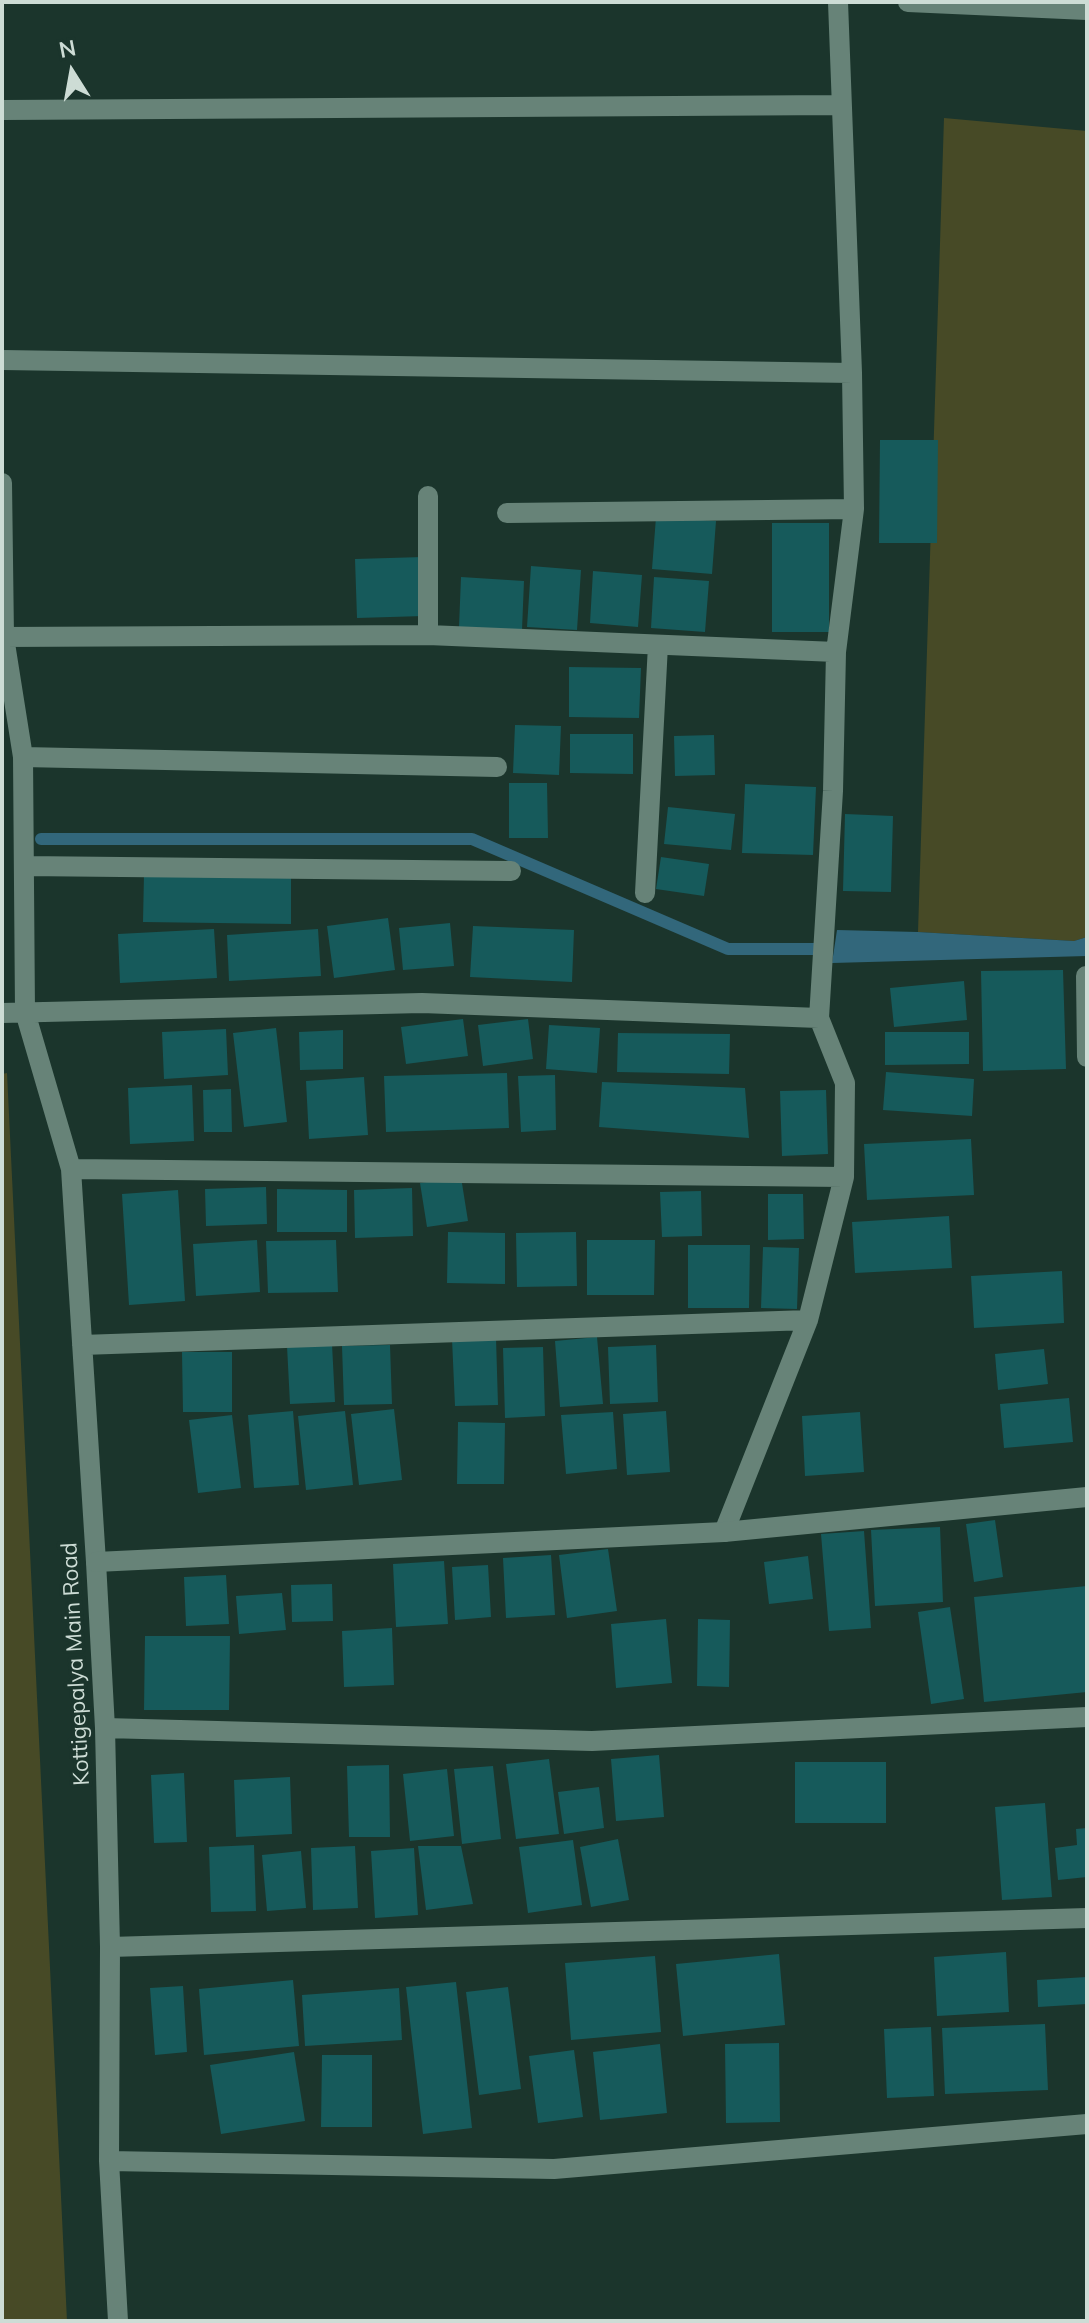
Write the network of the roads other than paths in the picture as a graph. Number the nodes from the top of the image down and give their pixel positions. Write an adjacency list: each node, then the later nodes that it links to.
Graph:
1 (838, 2): 4 (street)
2 (908, 2): 3 (street)
3 (1087, 10)
4 (841, 105): 5 (street); 7 (street)
5 (2, 110)
6 (2, 360): 7 (street)
7 (852, 373): 10 (street)
8 (2, 483): 13 (street, Kottigepalya Main Road)
9 (428, 496): 12 (street)
10 (854, 509): 11 (street); 15 (street)
11 (507, 513)
12 (428, 635): 13 (street); 14 (street)
13 (3, 637): 16 (street, Kottigepalya Main Road)
14 (658, 645): 15 (street); 20 (street)
15 (836, 652): 24 (street)
16 (23, 757): 17 (street); 18 (street, Kottigepalya Main Road)
17 (497, 767)
18 (24, 866): 19 (street); 22 (street, Kottigepalya Main Road)
19 (511, 871)
20 (645, 893)
21 (1086, 976): 25 (street)
22 (25, 1012): 23 (street); 24 (street); 26 (street, Kottigepalya Main Road)
23 (2, 1013)
24 (819, 1018): 27 (street)
25 (1087, 1057)
26 (71, 1169): 27 (street); 29 (street, Kottigepalya Main Road)
27 (844, 1177): 28 (street)
28 (808, 1320): 29 (street); 31 (street)
29 (82, 1345): 32 (street, Kottigepalya Main Road)
30 (1087, 1497): 31 (street)
31 (724, 1532): 32 (street)
32 (96, 1562): 34 (street, Kottigepalya Main Road)
33 (1087, 1717): 34 (street)
34 (105, 1728): 36 (street, Kottigepalya Main Road)
35 (1087, 1918): 36 (street)
36 (110, 1947): 38 (street, Kottigepalya Main Road)
37 (1087, 2124): 38 (street)
38 (109, 2161): 39 (street, Kottigepalya Main Road)
39 (118, 2321)

